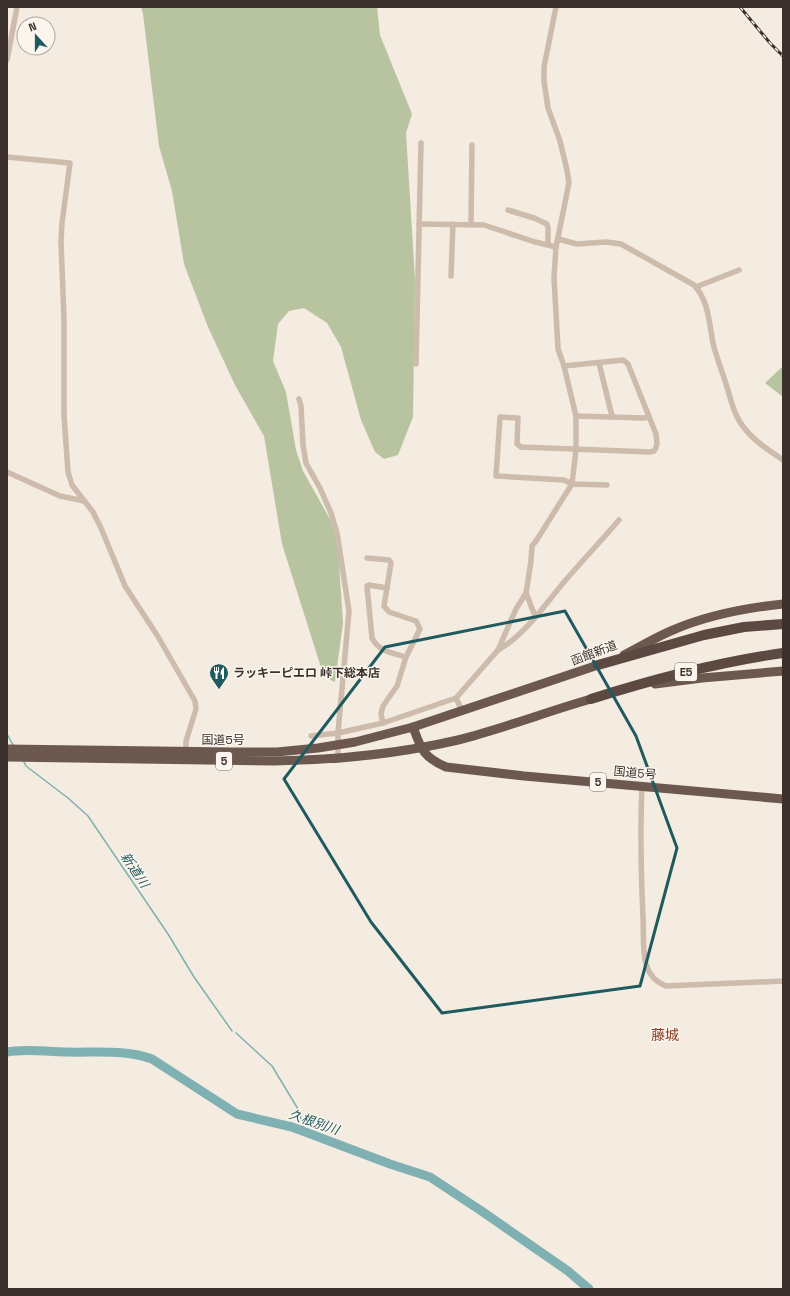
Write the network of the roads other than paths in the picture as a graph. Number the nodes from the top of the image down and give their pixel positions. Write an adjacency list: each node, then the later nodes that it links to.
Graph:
1 (17, 7): 3 (street)
2 (556, 7): 11 (street)
3 (7, 60)
4 (421, 144): 8 (street)
5 (472, 146): 10 (street)
6 (7, 157): 29 (street)
7 (508, 210): 12 (street)
8 (419, 224): 9 (street); 18 (street)
9 (453, 224): 10 (street); 15 (street)
10 (471, 224): 12 (street)
11 (558, 239): 13 (street); 16 (street)
12 (548, 244): 13 (street)
13 (556, 247): 19 (street)
14 (739, 270): 16 (street)
15 (451, 276)
16 (696, 287): 25 (street)
17 (599, 363): 19 (street); 22 (street); 23 (street)
18 (416, 364)
19 (564, 366): 21 (street)
20 (299, 399): 47 (street)
21 (576, 416): 22 (street); 24 (street)
22 (612, 416): 23 (street)
23 (649, 416): 24 (street)
24 (576, 450): 27 (street); 27 (street)
25 (783, 460)
26 (7, 472): 29 (street)
27 (572, 484): 28 (street); 33 (street)
28 (607, 485)
29 (84, 501): 52 (street)
30 (620, 520): 35 (street)
31 (367, 558): 32 (street)
32 (387, 588): 39 (street); 39 (street)
33 (526, 594): 35 (street); 37 (street)
34 (783, 604): 40 (highway, 函館新道 / 5)
35 (535, 616): 37 (street)
36 (783, 624): 40 (highway)
37 (498, 650): 42 (street)
38 (783, 653): 43 (highway, E5)
39 (406, 657): 45 (street)
40 (598, 665): 44 (highway, 函館新道 / 5)
41 (783, 671): 43 (highway, 5)
42 (456, 698): 44 (street); 45 (street)
43 (591, 699): 50 (highway, 5)
44 (462, 711): 46 (highway, 函館新道 / 5)
45 (383, 723): 47 (street)
46 (413, 727): 49 (highway, 国道5号 / 5); 50 (highway, 国道5号 / 5)
47 (338, 733): 48 (street); 49 (street)
48 (312, 736)
49 (338, 745): 52 (highway, 国道5号 / 5); 53 (street)
50 (421, 748): 53 (highway, 国道5号 / 5); 54 (highway, 国道5号 / 5)
51 (8, 753): 52 (highway, 国道5号 / 5)
52 (186, 756): 53 (highway, 国道5号 / 5)
53 (338, 758)
54 (642, 786): 55 (highway, 国道5号 / 5); 56 (street)
55 (783, 799)
56 (783, 981)

